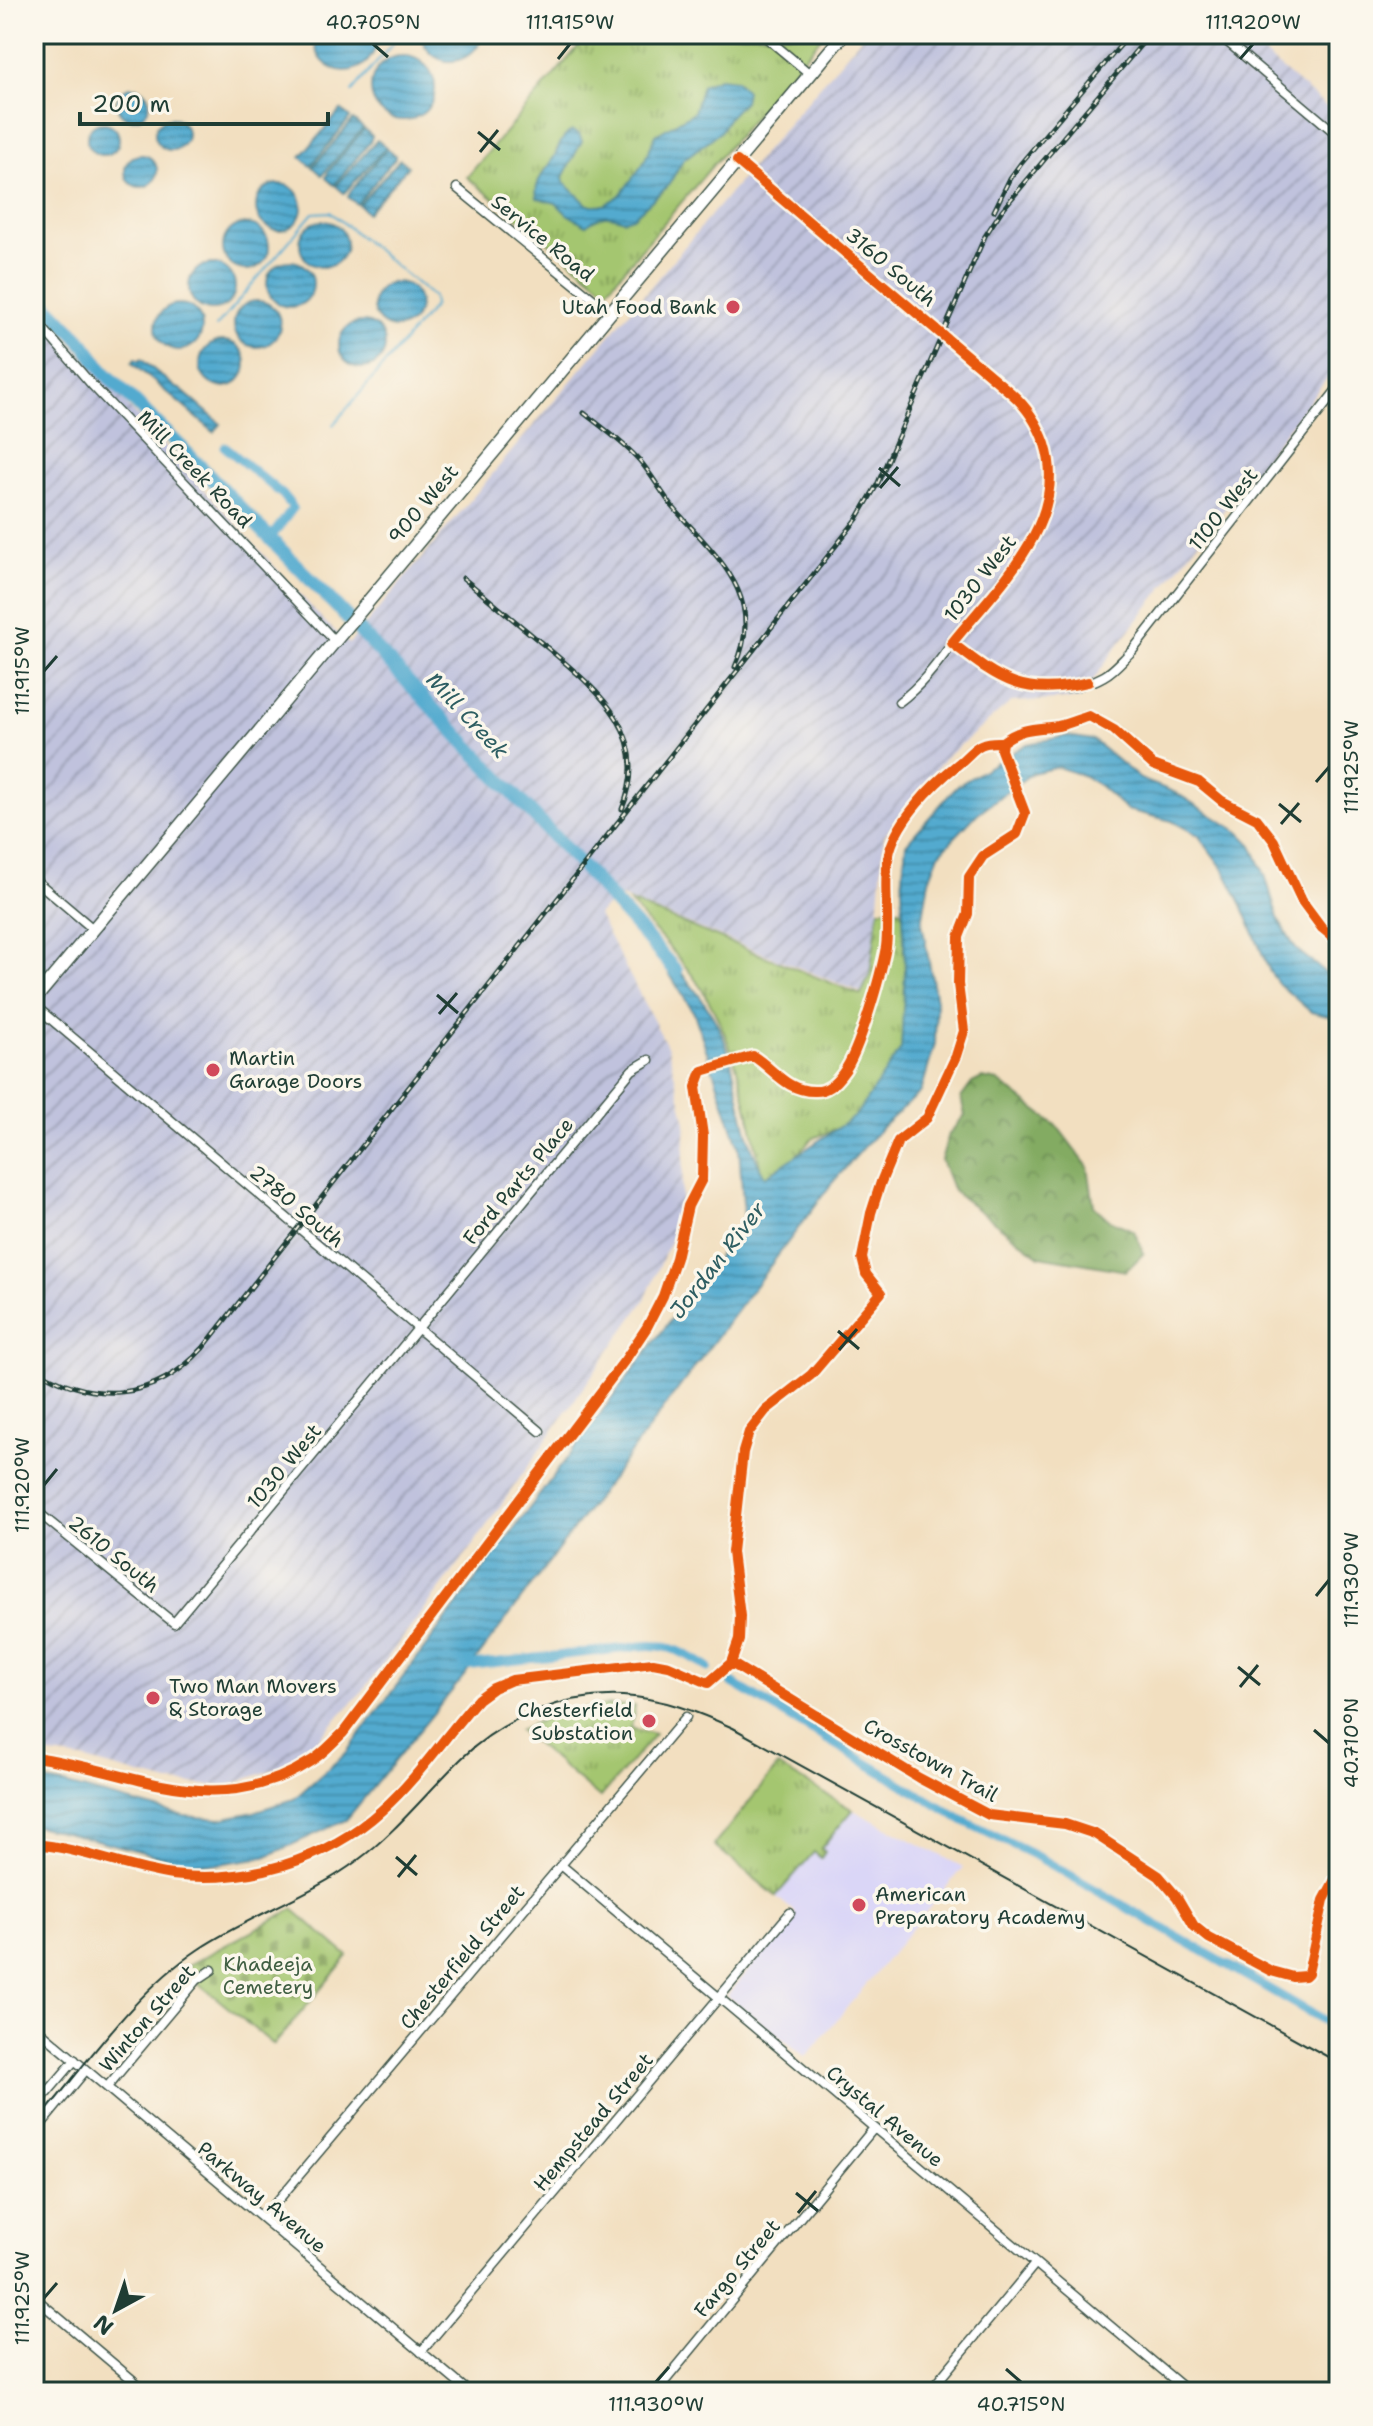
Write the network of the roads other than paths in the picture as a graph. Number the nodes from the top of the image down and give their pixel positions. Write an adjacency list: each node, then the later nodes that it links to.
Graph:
1 (762, 34): 4 (street)
2 (844, 34): 4 (main road, 900 West)
3 (1218, 34): 5 (street)
4 (810, 74): 6 (main road, 900 West)
5 (1339, 136)
6 (737, 161): 8 (main road, 900 West); 11 (street, 3160 South)
7 (457, 188): 8 (street, Service Road)
8 (609, 312): 12 (main road, 900 West)
9 (34, 318): 12 (street, Mill Creek Road)
10 (1339, 387): 13 (street, 1100 West)
11 (1021, 401): 13 (street, 1030 West)
12 (334, 640): 16 (main road, 900 West)
13 (952, 643): 14 (street, 1030 West)
14 (899, 702)
15 (34, 879): 16 (street)
16 (93, 929): 17 (main road, 900 West)
17 (34, 1002): 19 (street, 2780 South)
18 (649, 1060): 19 (street, Ford Parts Place)
19 (417, 1328): 20 (street, 2780 South); 22 (street, 1030 West)
20 (540, 1431)
21 (34, 1509): 22 (street, 2610 South)
22 (174, 1623)
23 (686, 1717): 24 (street, Chesterfield Street)
24 (561, 1865): 27 (street, Crystal Avenue); 35 (street, Chesterfield Street)
25 (790, 1913): 27 (street, Hempstead Street)
26 (212, 1970): 31 (street, Winton Street)
27 (719, 1998): 33 (street, Crystal Avenue); 38 (street, Hempstead Street)
28 (34, 2026): 29 (street, Parkway Avenue)
29 (75, 2060): 30 (street, Parkway Avenue); 32 (street)
30 (86, 2070): 31 (street, Parkway Avenue); 34 (street)
31 (107, 2087): 35 (street, Parkway Avenue)
32 (34, 2108)
33 (874, 2128): 36 (street, Crystal Avenue); 41 (street, Fargo Street)
34 (34, 2133)
35 (263, 2218): 38 (street, Parkway Avenue)
36 (1035, 2264): 42 (street); 43 (street, Crystal Avenue)
37 (34, 2297): 39 (street)
38 (421, 2352): 40 (street, Parkway Avenue)
39 (147, 2392)
40 (469, 2392)
41 (656, 2392)
42 (929, 2392)
43 (1189, 2392)

